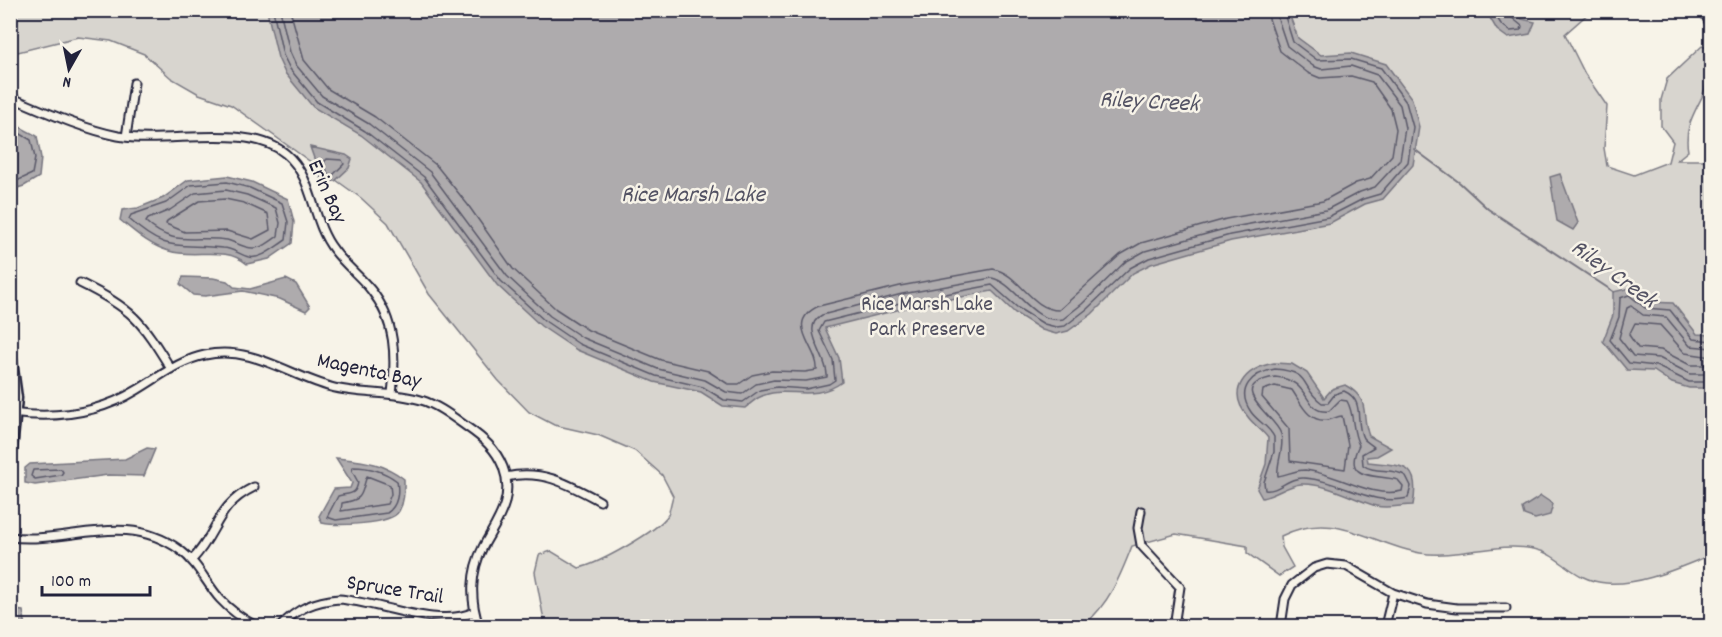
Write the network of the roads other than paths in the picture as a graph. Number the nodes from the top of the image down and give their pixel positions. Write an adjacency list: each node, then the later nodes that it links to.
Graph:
1 (1703, 10): 2 (street)
2 (1712, 28)
3 (134, 83): 5 (street)
4 (10, 98): 5 (street, Erin Bay)
5 (126, 137): 9 (street, Erin Bay)
6 (80, 283): 8 (street)
7 (10, 354): 10 (main road)
8 (171, 369): 9 (street, Magenta Bay); 10 (street, Magenta Bay)
9 (392, 394): 12 (street, Magenta Bay)
10 (13, 413): 11 (main road)
11 (10, 460)
12 (506, 477): 14 (street); 20 (street, Magenta Bay)
13 (254, 487): 17 (street)
14 (600, 501)
15 (1140, 511): 24 (street)
16 (10, 537): 17 (street)
17 (192, 560): 21 (street)
18 (1394, 593): 19 (street); 25 (street); 26 (street)
19 (1506, 608)
20 (474, 612): 22 (street, Spruce Trail); 23 (street, Magenta Bay)
21 (256, 627)
22 (281, 627)
23 (479, 627)
24 (1174, 627)
25 (1281, 627)
26 (1384, 627)

